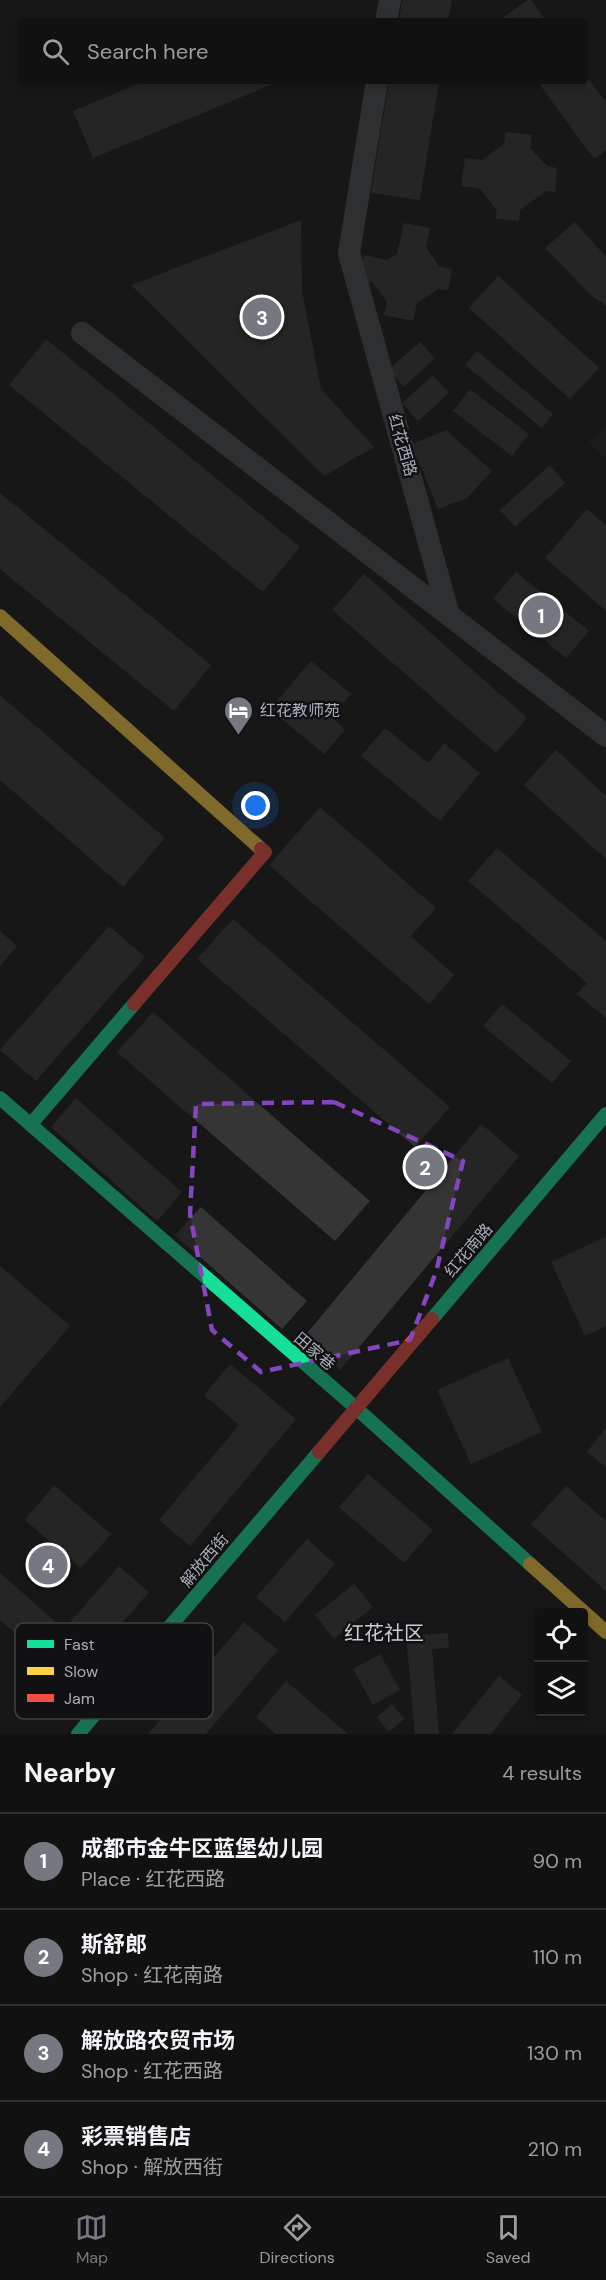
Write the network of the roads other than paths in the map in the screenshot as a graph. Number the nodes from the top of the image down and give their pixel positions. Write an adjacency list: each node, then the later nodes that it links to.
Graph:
1 (390, 0): 2 (street)
2 (387, 18)
3 (377, 84): 5 (street, 红花西路)
4 (82, 333): 5 (street)
5 (448, 612): 7 (street)
6 (0, 616): 10 (street)
7 (606, 736)
8 (0, 1098): 10 (street, 田家巷)
9 (606, 1114): 11 (street, 红花南路)
10 (31, 1124): 11 (street, 田家巷)
11 (356, 1408): 12 (street, 解放西街); 13 (street, 田家巷)
12 (173, 1623)
13 (606, 1632)
14 (91, 1719): 15 (street, 解放西街)
15 (78, 1734)

